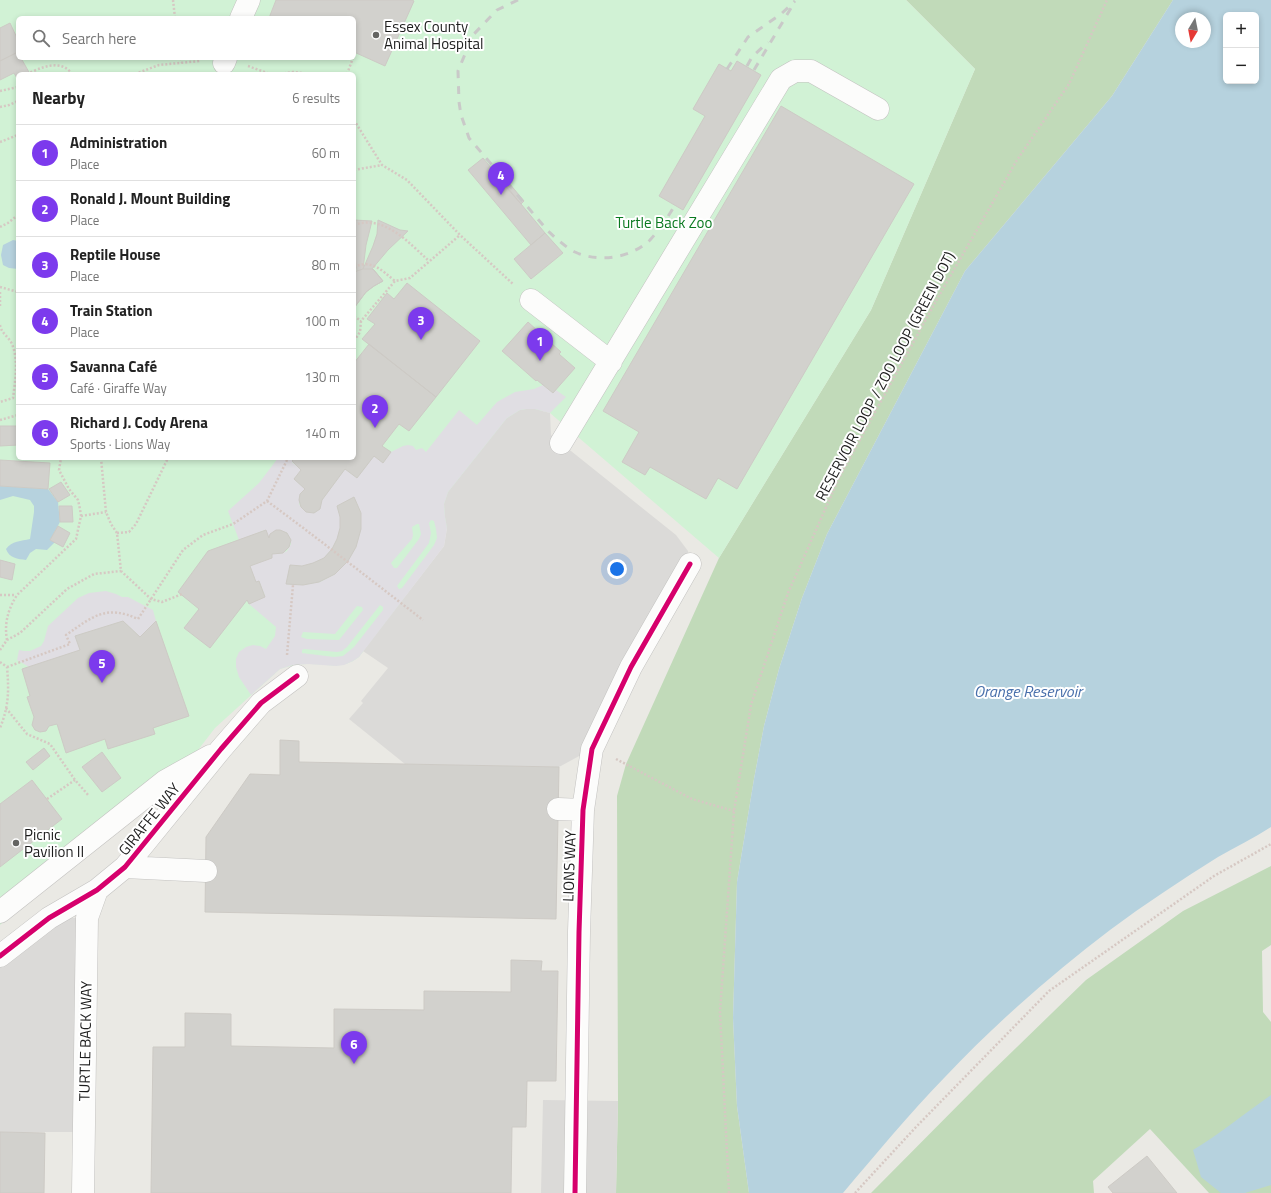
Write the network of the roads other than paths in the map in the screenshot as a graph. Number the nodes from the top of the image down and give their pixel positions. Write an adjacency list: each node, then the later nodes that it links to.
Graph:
1 (249, 0): 2 (street)
2 (242, 16)
3 (878, 109): 5 (street)
4 (531, 300): 5 (street)
5 (611, 362): 6 (street)
6 (561, 443)
7 (690, 564): 11 (street, LIONS WAY)
8 (298, 676): 9 (street, GIRAFFE WAY)
9 (221, 749): 12 (street, GIRAFFE WAY); 15 (street)
10 (558, 809): 11 (street)
11 (583, 810): 18 (street, LIONS WAY)
12 (125, 867): 13 (street); 14 (street, GIRAFFE WAY)
13 (206, 871)
14 (97, 890): 16 (street, GIRAFFE WAY); 17 (street, TURTLE BACK WAY)
15 (0, 912)
16 (0, 956)
17 (83, 1193)
18 (575, 1193)

